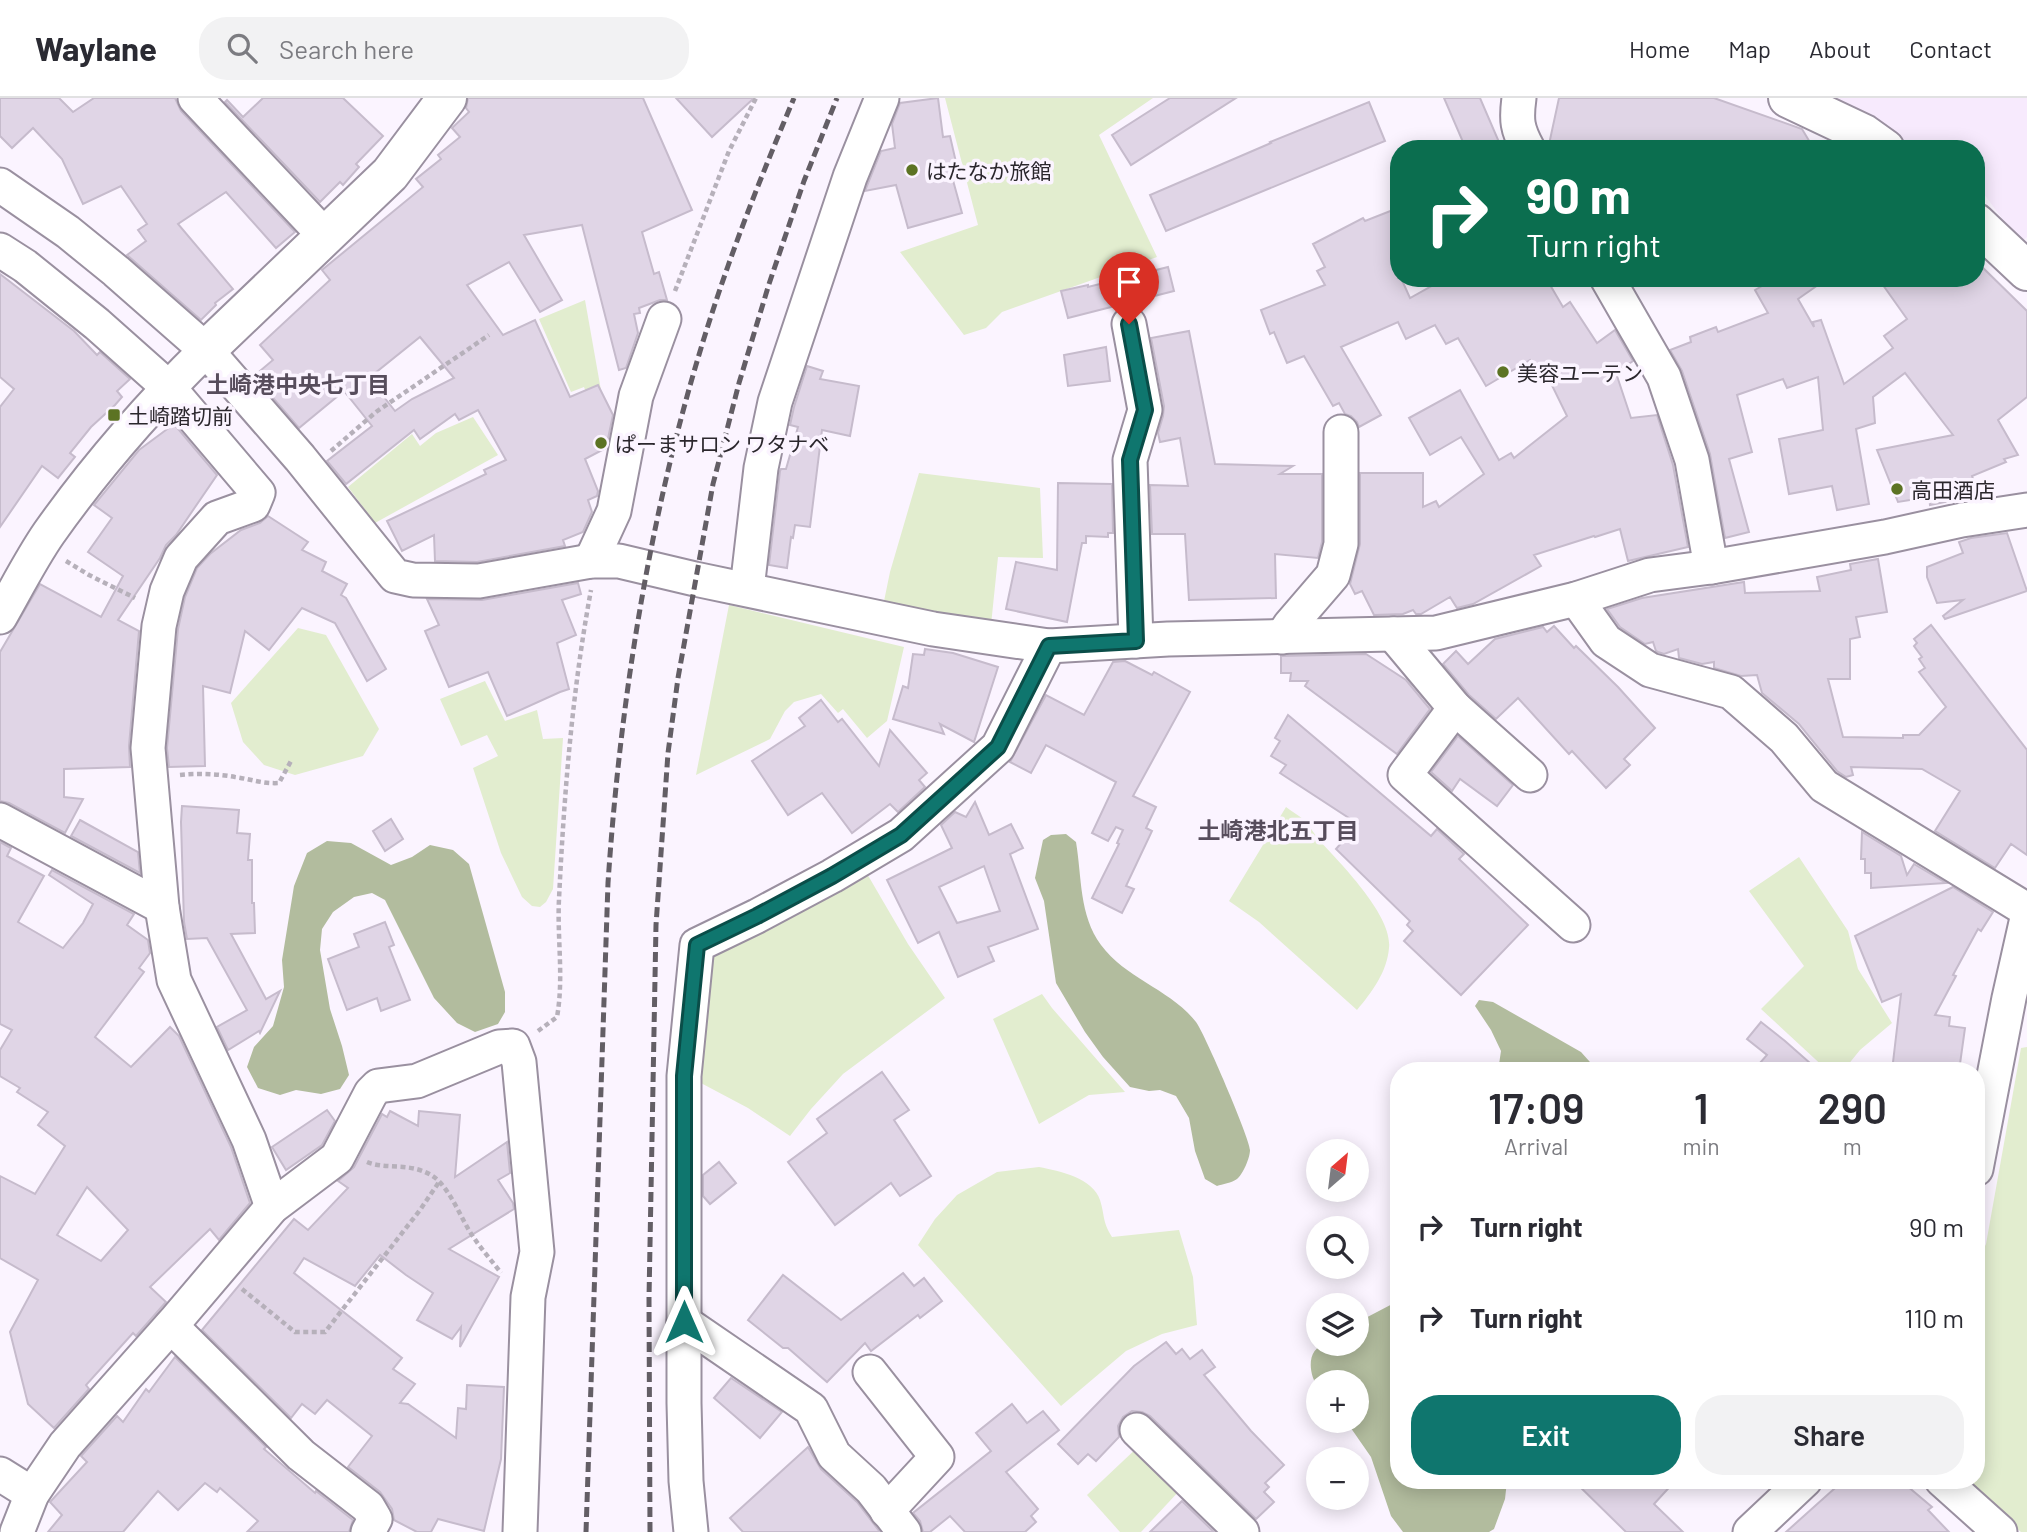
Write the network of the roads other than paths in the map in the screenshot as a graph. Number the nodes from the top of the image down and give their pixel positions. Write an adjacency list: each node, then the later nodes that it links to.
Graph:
1 (195, 98): 10 (street)
2 (447, 98): 10 (street)
3 (882, 98): 22 (street)
4 (1519, 98): 6 (street)
5 (1788, 98): 7 (street)
6 (1523, 140)
7 (1872, 140)
8 (0, 185): 16 (street)
9 (1985, 231): 12 (street)
10 (326, 237): 16 (street)
11 (0, 250): 17 (street)
12 (2027, 271)
13 (1612, 287): 21 (street)
14 (664, 319): 20 (street)
15 (1129, 324): 27 (street)
16 (206, 350): 17 (street); 20 (street)
17 (169, 388): 24 (street); 32 (street)
18 (1341, 432): 26 (street)
19 (2027, 510): 21 (street)
20 (591, 561): 22 (street)
21 (1711, 566): 23 (street)
22 (747, 589): 28 (street)
23 (1576, 599): 25 (street); 33 (street)
24 (0, 617)
25 (1393, 634): 26 (street); 29 (street)
26 (1282, 637): 27 (street)
27 (1136, 641): 28 (street)
28 (1049, 646): 38 (street)
29 (1455, 708): 30 (street); 34 (street)
30 (1531, 775)
31 (0, 820): 32 (street)
32 (162, 908): 37 (street)
33 (2027, 910)
34 (1573, 925)
35 (2025, 941): 36 (street)
36 (1985, 1127)
37 (272, 1207): 39 (street); 49 (street)
38 (684, 1322): 46 (street); 50 (street)
39 (171, 1326): 45 (street); 48 (street)
40 (870, 1372): 46 (street)
41 (1137, 1430): 51 (street)
42 (0, 1474): 45 (street)
43 (1795, 1489): 52 (street)
44 (1952, 1489): 53 (street)
45 (32, 1494): 47 (street)
46 (896, 1521)
47 (17, 1532)
48 (368, 1532)
49 (520, 1532)
50 (691, 1532)
51 (1242, 1532)
52 (1750, 1532)
53 (2000, 1532)

